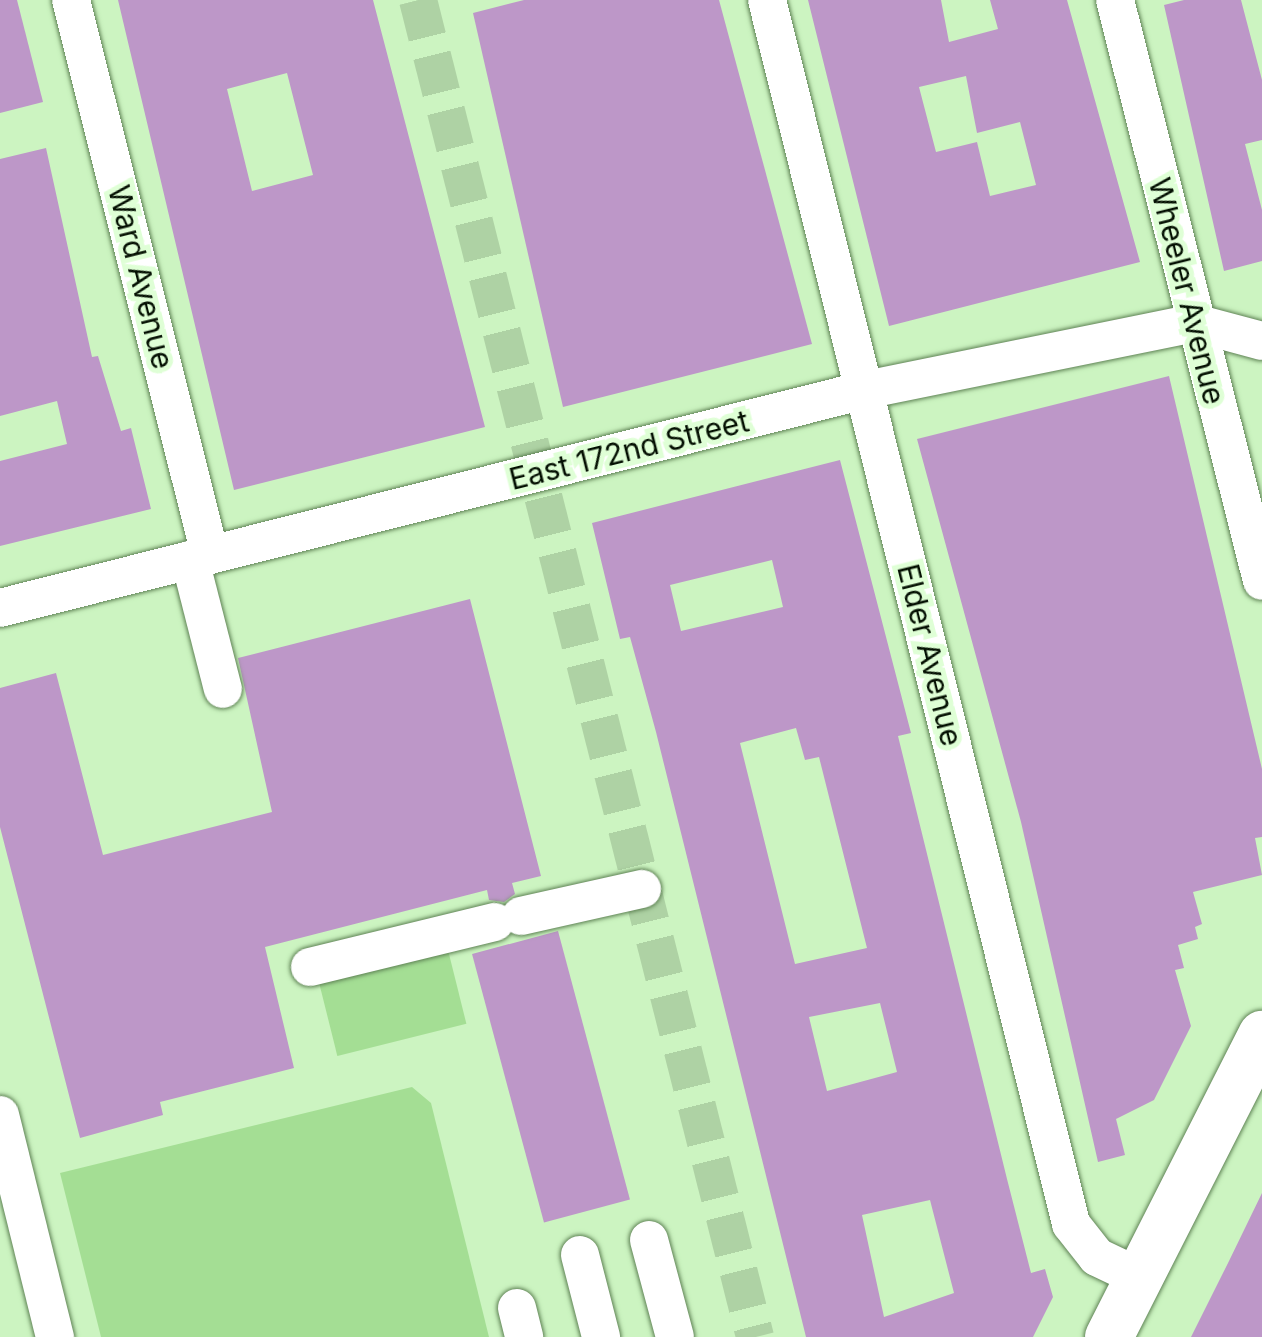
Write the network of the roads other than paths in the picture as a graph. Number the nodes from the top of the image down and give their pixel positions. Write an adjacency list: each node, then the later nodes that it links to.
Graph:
1 (71, 0): 7 (street, Ward Avenue)
2 (767, 0): 6 (street, Elder Avenue)
3 (1115, 0): 4 (street, Wheeler Avenue)
4 (1195, 323): 5 (street, East 172nd Street); 6 (street, East 172nd Street); 8 (street, Wheeler Avenue)
5 (1262, 340)
6 (865, 390): 7 (street, East 172nd Street); 17 (street, Elder Avenue)
7 (200, 557): 9 (street, East 172nd Street); 10 (street, Ward Avenue)
8 (1262, 581)
9 (0, 608)
10 (224, 689)
11 (642, 889): 12 (street)
12 (310, 967)
13 (1262, 1035): 17 (main road)
14 (0, 1115): 18 (street)
15 (649, 1240): 20 (street)
16 (580, 1256): 19 (street)
17 (1139, 1277): 21 (main road)
18 (55, 1337)
19 (601, 1337)
20 (675, 1337)
21 (1108, 1337)

